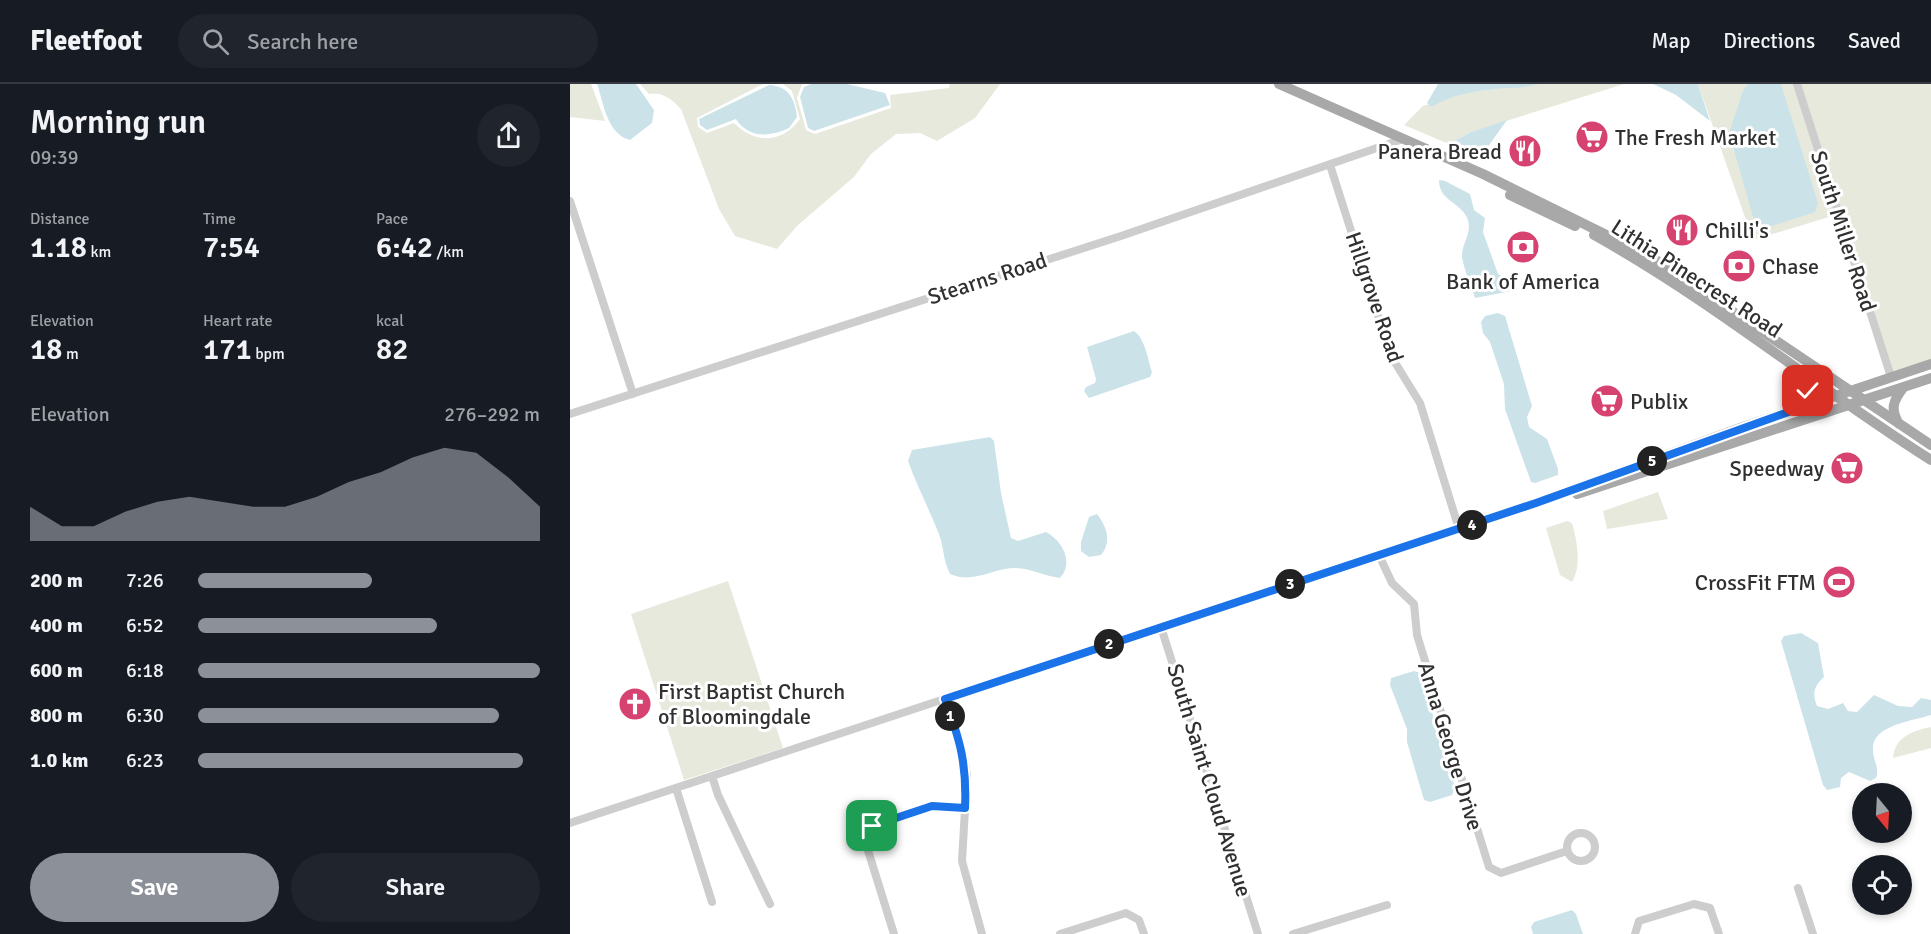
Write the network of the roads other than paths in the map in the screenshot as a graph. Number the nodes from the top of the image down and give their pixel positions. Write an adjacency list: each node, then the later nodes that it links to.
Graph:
1 (1279, 84): 4 (main road, Lithia Pinecrest Road)
2 (1290, 84): 4 (main road, Lithia Pinecrest Road)
3 (1797, 84): 11 (street, South Miller Road)
4 (1358, 118): 5 (main road, Lithia Pinecrest Road)
5 (1403, 139): 6 (main road, Lithia Pinecrest Road); 7 (street, Stearns Road)
6 (1428, 151): 10 (main road, Lithia Pinecrest Road); 14 (main road, Lithia Pinecrest Road)
7 (1330, 165): 15 (street, Stearns Road); 25 (street, Hillgrove Road)
8 (570, 201): 15 (street)
9 (1931, 364): 11 (main road)
10 (1806, 374): 16 (main road, Lithia Pinecrest Road); 19 (main road)
11 (1891, 377): 14 (main road)
12 (1931, 378): 13 (main road)
13 (1903, 388): 17 (main road); 21 (main road)
14 (1850, 392): 16 (main road); 17 (main road, Lithia Pinecrest Road)
15 (633, 394): 20 (street, Stearns Road)
16 (1837, 396): 18 (main road, Lithia Pinecrest Road); 19 (main road)
17 (1863, 401): 18 (main road); 21 (main road, Lithia Pinecrest Road)
18 (1850, 406): 23 (main road, Lithia Pinecrest Road); 24 (main road)
19 (1797, 409): 24 (main road)
20 (570, 414)
21 (1899, 425): 22 (main road, Lithia Pinecrest Road)
22 (1931, 445)
23 (1931, 460)
24 (1536, 503): 25 (street)
25 (1459, 529): 26 (street)
26 (1379, 555): 27 (street); 33 (street, Anna George Drive)
27 (1161, 627): 28 (street); 42 (street, South Saint Cloud Avenue)
28 (945, 699): 29 (street); 31 (street)
29 (712, 776): 30 (street); 36 (street)
30 (676, 788): 32 (street); 35 (street)
31 (965, 808): 38 (street); 39 (street)
32 (570, 823)
33 (1567, 851)
34 (1798, 888): 46 (street)
35 (712, 902)
36 (770, 904)
37 (1387, 905): 43 (street)
38 (894, 934)
39 (982, 934)
40 (1060, 934): 41 (street)
41 (1144, 934)
42 (1258, 934)
43 (1293, 934)
44 (1635, 934): 45 (street)
45 (1719, 934)
46 (1813, 934)

